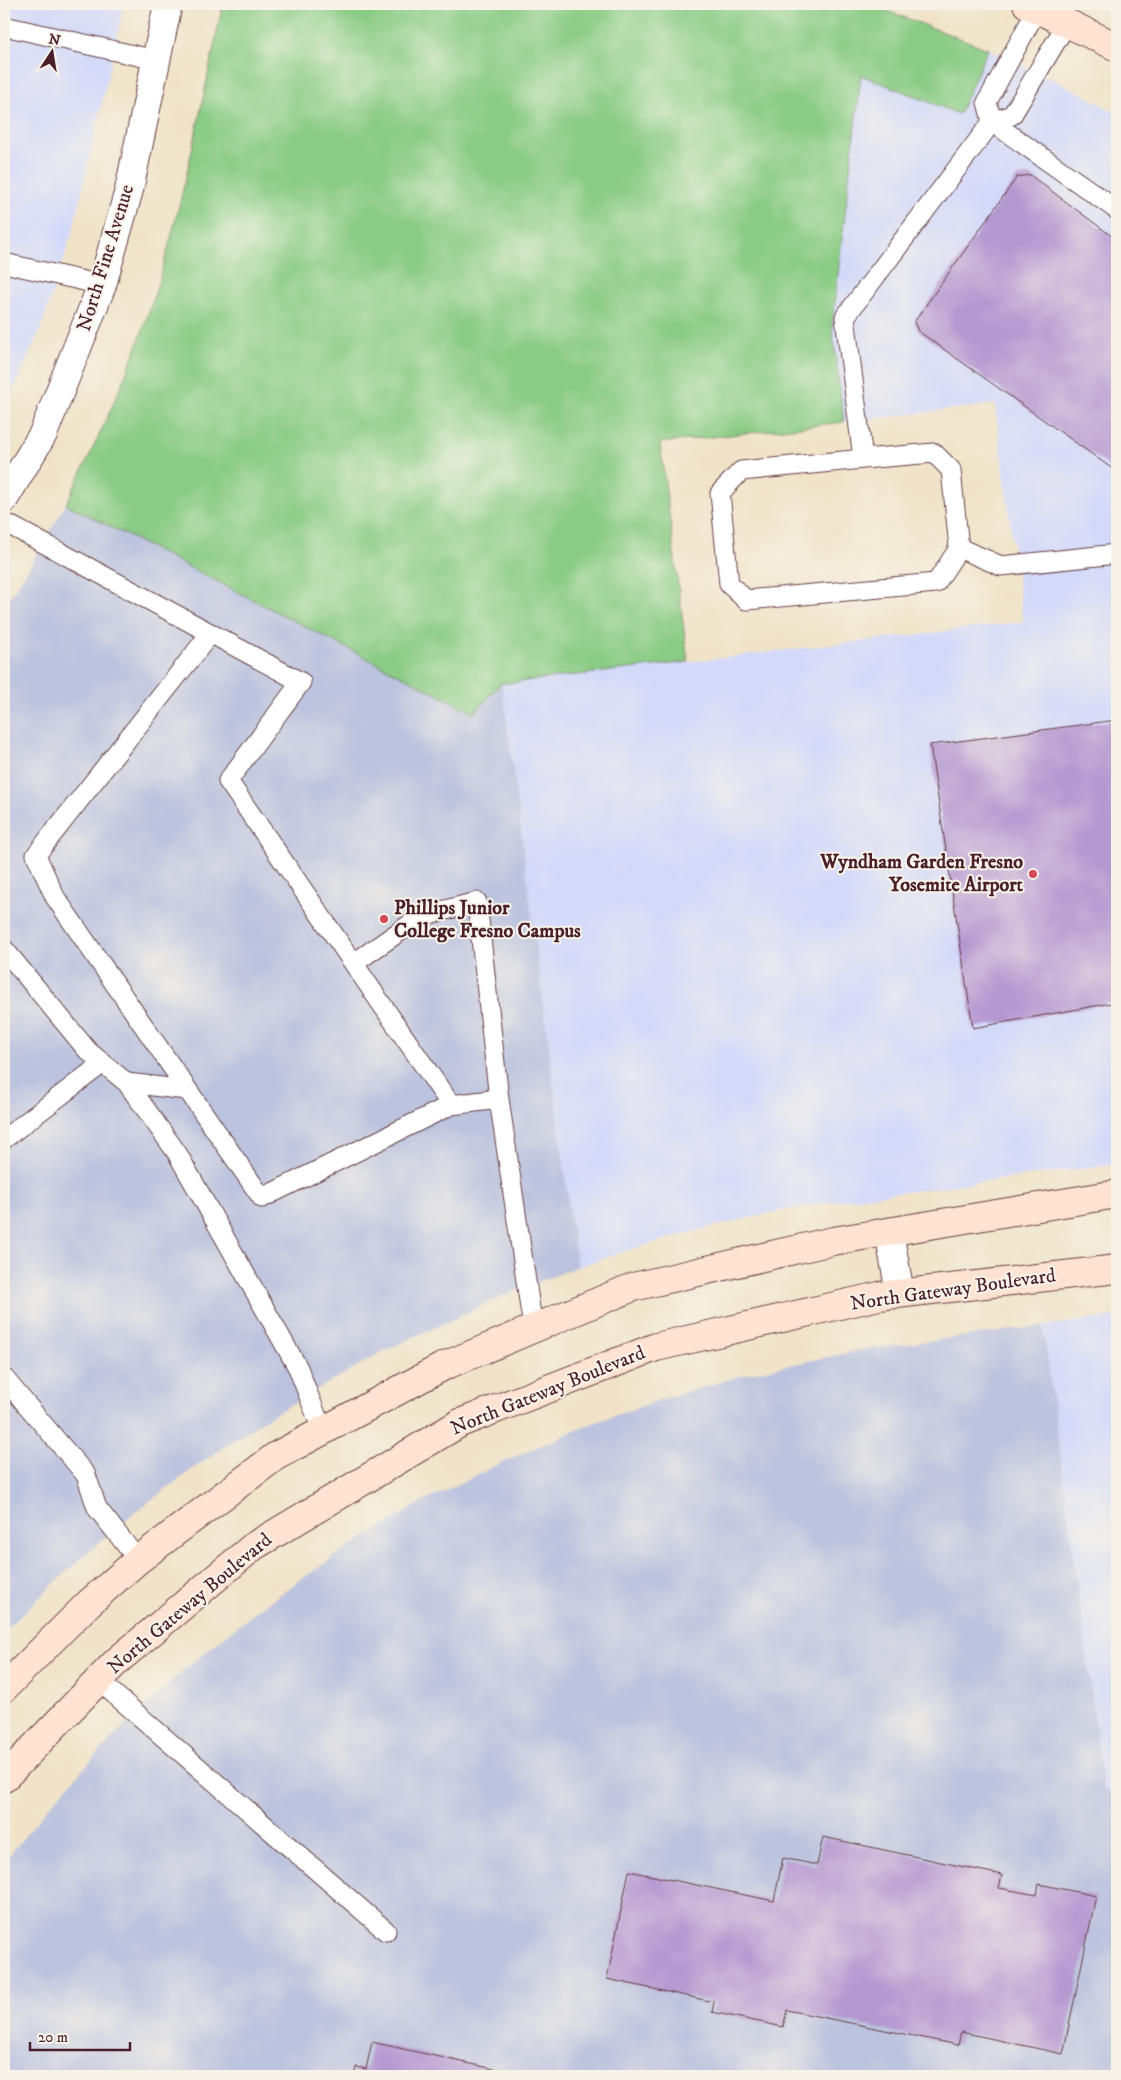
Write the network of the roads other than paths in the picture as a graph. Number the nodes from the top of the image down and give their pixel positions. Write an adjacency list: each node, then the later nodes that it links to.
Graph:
1 (168, 4): 6 (street, North Fine Avenue)
2 (1037, 5): 3 (main road); 7 (lane)
3 (1067, 23): 5 (main road); 7 (lane)
4 (4, 26): 6 (lane)
5 (1117, 47)
6 (156, 60): 10 (street, North Fine Avenue)
7 (992, 122): 8 (lane); 11 (lane)
8 (1117, 210)
9 (4, 263): 10 (lane)
10 (102, 285): 12 (street, North Fine Avenue)
11 (864, 459): 14 (lane); 14 (lane)
12 (4, 499)
13 (4, 522): 16 (lane)
14 (959, 548): 15 (lane)
15 (1117, 554)
16 (210, 634): 18 (lane); 21 (lane)
17 (4, 949): 19 (lane)
18 (354, 964): 22 (lane); 23 (lane)
19 (103, 1063): 20 (lane); 24 (lane)
20 (127, 1083): 21 (lane); 31 (lane)
21 (187, 1090): 23 (lane)
22 (499, 1099): 23 (lane); 29 (lane)
23 (451, 1105)
24 (4, 1139)
25 (1117, 1194): 26 (main road)
26 (889, 1232): 28 (street); 29 (main road)
27 (1117, 1269): 28 (main road, North Gateway Boulevard)
28 (900, 1294): 33 (main road, North Gateway Boulevard)
29 (533, 1328): 31 (main road)
30 (4, 1378): 32 (lane)
31 (322, 1430): 32 (main road)
32 (138, 1560): 34 (main road)
33 (98, 1680): 35 (main road, North Gateway Boulevard); 36 (lane)
34 (4, 1688)
35 (4, 1778)
36 (386, 1931)

